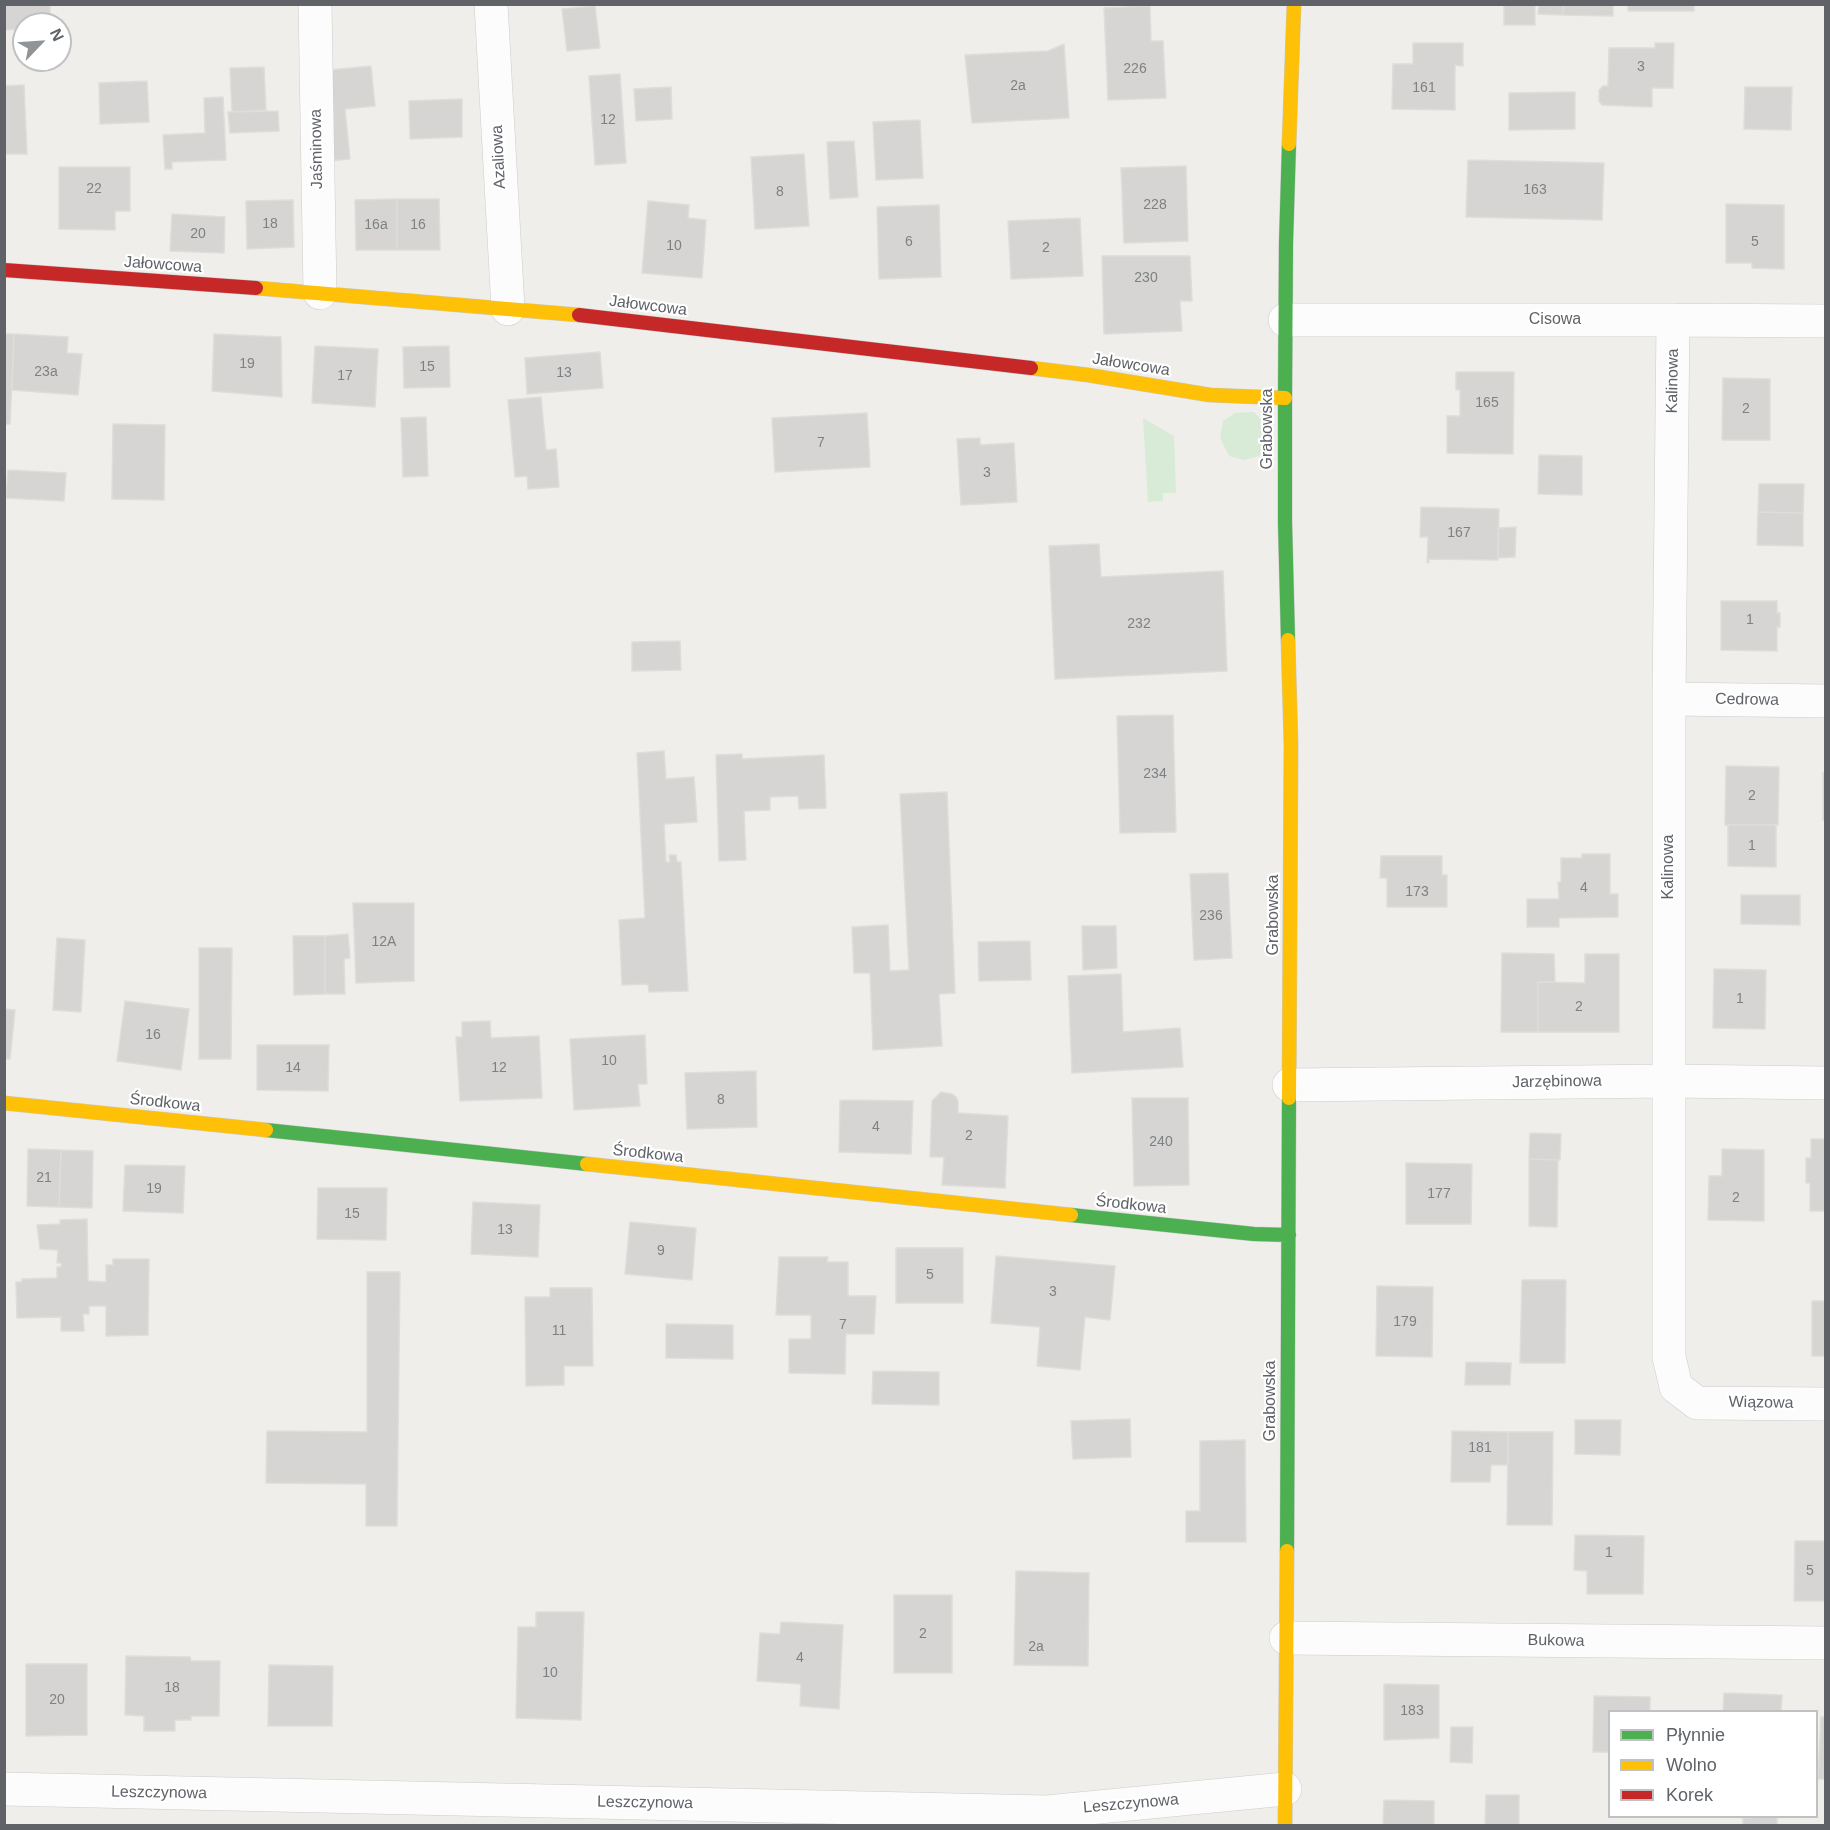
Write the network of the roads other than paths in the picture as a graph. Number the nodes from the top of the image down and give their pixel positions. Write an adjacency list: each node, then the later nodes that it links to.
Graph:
1 (315, 4): 5 (street, Jaśminowa)
2 (490, 4): 6 (street, Azaliowa)
3 (1294, 4): 7 (street, Grabowska)
4 (4, 270): 5 (street, Jałowcowa)
5 (320, 293): 6 (street, Jałowcowa)
6 (508, 309): 10 (street, Jałowcowa)
7 (1285, 320): 8 (street, Cisowa); 10 (street, Grabowska)
8 (1673, 320): 9 (street, Cisowa); 11 (street, Kalinowa)
9 (1826, 321)
10 (1285, 398): 15 (street, Grabowska)
11 (1669, 699): 12 (street, Cedrowa); 13 (street, Kalinowa)
12 (1826, 700)
13 (1670, 1081): 14 (street, Jarzębinowa); 15 (street, Jarzębinowa); 18 (street, Kalinowa)
14 (1826, 1083)
15 (1289, 1085): 17 (street, Grabowska)
16 (4, 1103): 17 (street, Środkowa)
17 (1288, 1235): 20 (street, Grabowska)
18 (1697, 1402): 19 (street, Wiązowa)
19 (1826, 1404)
20 (1286, 1638): 21 (street, Bukowa); 22 (street, Grabowska)
21 (1826, 1643)
22 (1285, 1789): 23 (street, Leszczynowa); 24 (street, Grabowska)
23 (4, 1790)
24 (1285, 1826)

